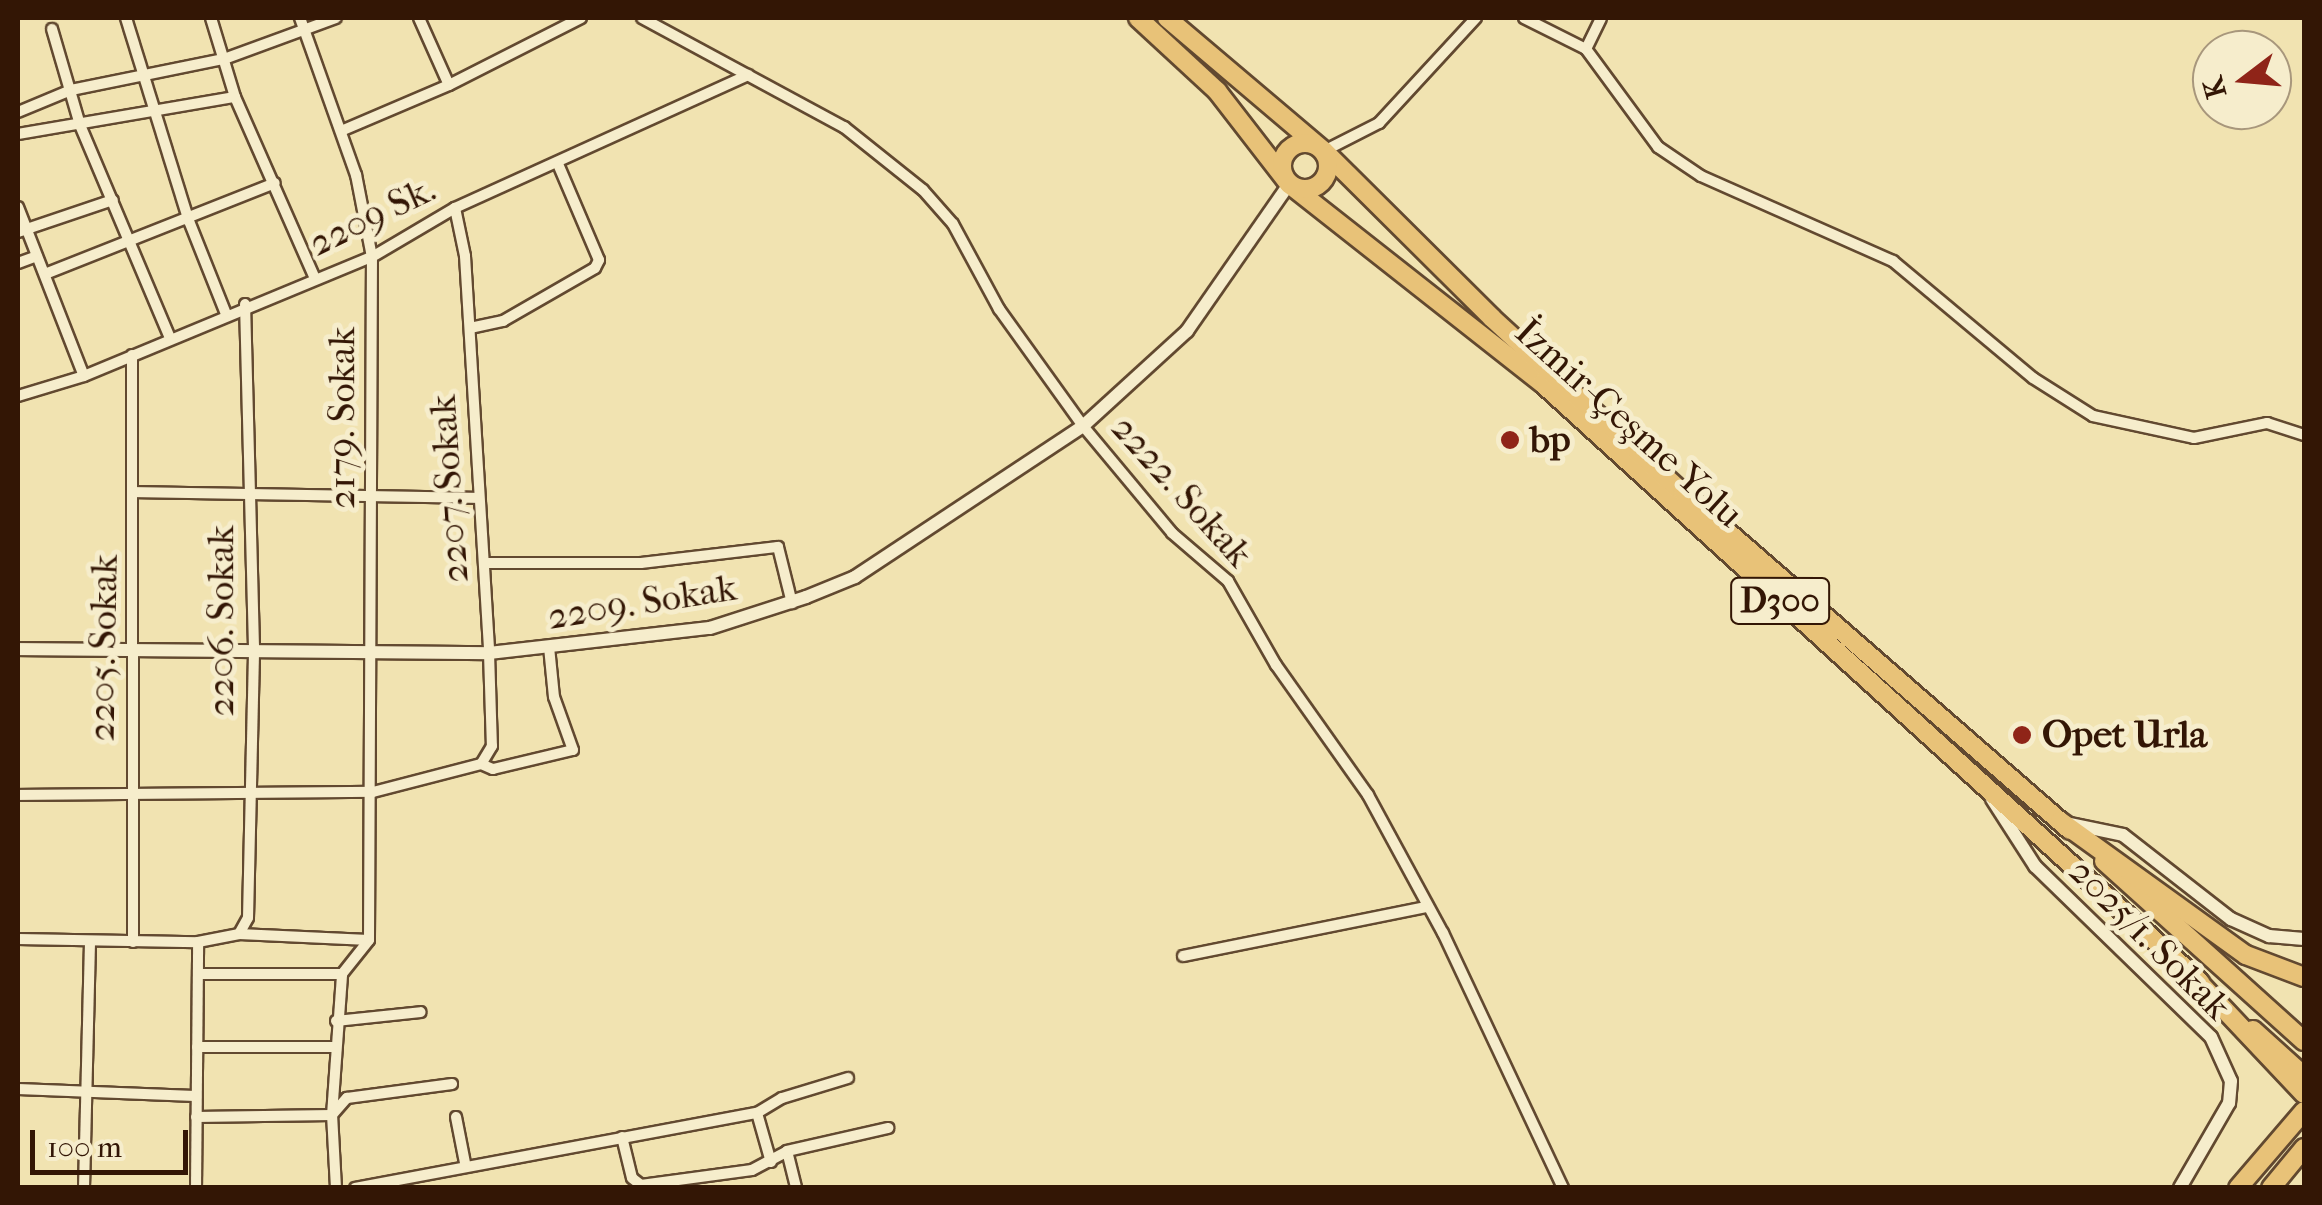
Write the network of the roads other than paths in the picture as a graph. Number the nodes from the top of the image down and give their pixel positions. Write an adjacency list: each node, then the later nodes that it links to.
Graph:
1 (126, 18): 16 (street)
2 (211, 18): 15 (street)
3 (336, 18): 12 (street)
4 (419, 18): 18 (street)
5 (581, 18): 18 (street)
6 (642, 18): 17 (street, 2222. Sokak)
7 (1138, 18): 29 (highway, İzmir-Çeşme Yolu / D300)
8 (1167, 18): 26 (highway, İzmir-Çeşme Yolu / D300)
9 (1476, 18): 26 (street)
10 (1524, 18): 14 (street)
11 (1601, 18): 14 (street)
12 (301, 23): 15 (street); 24 (street, 2179. Sokak)
13 (52, 28): 19 (street)
14 (1586, 48): 49 (street)
15 (224, 59): 16 (street); 20 (street)
16 (144, 76): 19 (street); 22 (street)
17 (748, 76): 27 (street, 2209 Sk.); 48 (street, 2222. Sokak)
18 (450, 85): 24 (street)
19 (71, 90): 21 (street); 23 (street)
20 (235, 97): 22 (street); 28 (street)
21 (18, 112)
22 (152, 112): 23 (street); 33 (street)
23 (80, 125): 25 (street); 30 (street)
24 (340, 131): 37 (street, 2179. Sokak)
25 (18, 134)
26 (1324, 151): 29 (highway); 29 (highway); 68 (highway, İzmir-Çeşme Yolu / D300)
27 (559, 166): 32 (street, 2209 Sk.); 43 (street)
28 (274, 183): 33 (street); 40 (street)
29 (1289, 184): 48 (street, 2209. Sokak); 64 (highway, İzmir-Çeşme Yolu / D300)
30 (112, 200): 34 (street); 35 (street)
31 (18, 207): 34 (street)
32 (455, 208): 37 (street, 2209 Sk.); 43 (street, 2207. Sokak)
33 (189, 221): 35 (street); 42 (street)
34 (22, 230): 36 (street)
35 (128, 242): 39 (street); 44 (street)
36 (37, 256): 38 (street); 39 (street)
37 (372, 257): 40 (street, 2209 Sk.); 52 (street, 2179. Sokak)
38 (18, 262)
39 (45, 274): 46 (street)
40 (315, 278): 41 (street, 2209 Sk.)
41 (245, 304): 42 (street, 2209 Sk.); 51 (street, 2206. Sokak)
42 (226, 314): 44 (street, 2209 Sk.)
43 (470, 328): 53 (street, 2207. Sokak)
44 (170, 338): 45 (street, 2209 Sk.)
45 (132, 354): 46 (street, 2209 Sk.); 50 (street, 2205. Sokak)
46 (84, 376): 47 (street, 2209 Sk.)
47 (18, 396)
48 (1083, 426): 55 (street, 2209. Sokak); 69 (street, 2222. Sokak)
49 (2304, 435)
50 (135, 492): 51 (street); 59 (street, 2205. Sokak)
51 (250, 492): 52 (street); 56 (street, 2206. Sokak)
52 (371, 494): 53 (street); 60 (street, 2179. Sokak)
53 (479, 498): 54 (street, 2207. Sokak)
54 (484, 563): 55 (street); 61 (street, 2207. Sokak)
55 (792, 603): 57 (street, 2209. Sokak)
56 (254, 647): 59 (street, 2209. Sokak); 60 (street, 2209. Sokak); 67 (street, 2206. Sokak)
57 (549, 647): 61 (street, 2209. Sokak); 62 (street)
58 (18, 649): 59 (street, 2209. Sokak)
59 (134, 649): 66 (street, 2205. Sokak)
60 (375, 652): 61 (street, 2209. Sokak); 63 (street, 2179. Sokak)
61 (489, 653): 62 (street, 2207. Sokak)
62 (480, 764): 63 (street)
63 (373, 792): 67 (street); 73 (street, 2179. Sokak)
64 (1988, 793): 80 (highway, İzmir-Çeşme Yolu / D300); 112 (street, 2025/1. Sokak)
65 (18, 795): 66 (street)
66 (132, 796): 67 (street); 75 (street, 2205. Sokak)
67 (250, 797): 70 (street, 2206. Sokak)
68 (2060, 822): 71 (street); 81 (highway); 84 (highway, İzmir-Çeşme Yolu / D300)
69 (1426, 907): 77 (street); 111 (street, 2222. Sokak)
70 (239, 934): 73 (street); 76 (street)
71 (2304, 939)
72 (18, 940): 74 (street)
73 (369, 940): 79 (street)
74 (90, 942): 75 (street); 91 (street)
75 (133, 942): 76 (street)
76 (198, 942): 78 (street)
77 (1183, 956)
78 (198, 974): 79 (street); 86 (street)
79 (342, 974): 83 (street)
80 (2190, 974): 87 (highway, İzmir-Çeşme Yolu / D300); 92 (highway)
81 (2304, 977)
82 (421, 1012): 83 (street)
83 (336, 1021): 85 (street)
84 (2304, 1041)
85 (336, 1046): 86 (street); 96 (street)
86 (197, 1047): 93 (street)
87 (2304, 1076)
88 (848, 1078): 95 (street)
89 (452, 1084): 96 (street)
90 (18, 1088): 91 (street)
91 (84, 1088): 93 (street); 106 (street)
92 (2304, 1094)
93 (195, 1096): 97 (street)
94 (2304, 1111): 113 (highway)
95 (757, 1113): 100 (street); 103 (street)
96 (332, 1115): 97 (street); 108 (street)
97 (196, 1116): 107 (street)
98 (456, 1117): 104 (street)
99 (888, 1128): 102 (street)
100 (622, 1137): 104 (street); 105 (street)
101 (2304, 1148): 114 (highway)
102 (788, 1151): 103 (street); 110 (street)
103 (771, 1162): 105 (street)
104 (465, 1163): 109 (street)
105 (641, 1185)
106 (84, 1188)
107 (196, 1188)
108 (336, 1188)
109 (356, 1188)
110 (796, 1188)
111 (1563, 1188)
112 (2180, 1188)
113 (2238, 1188)
114 (2271, 1188)

